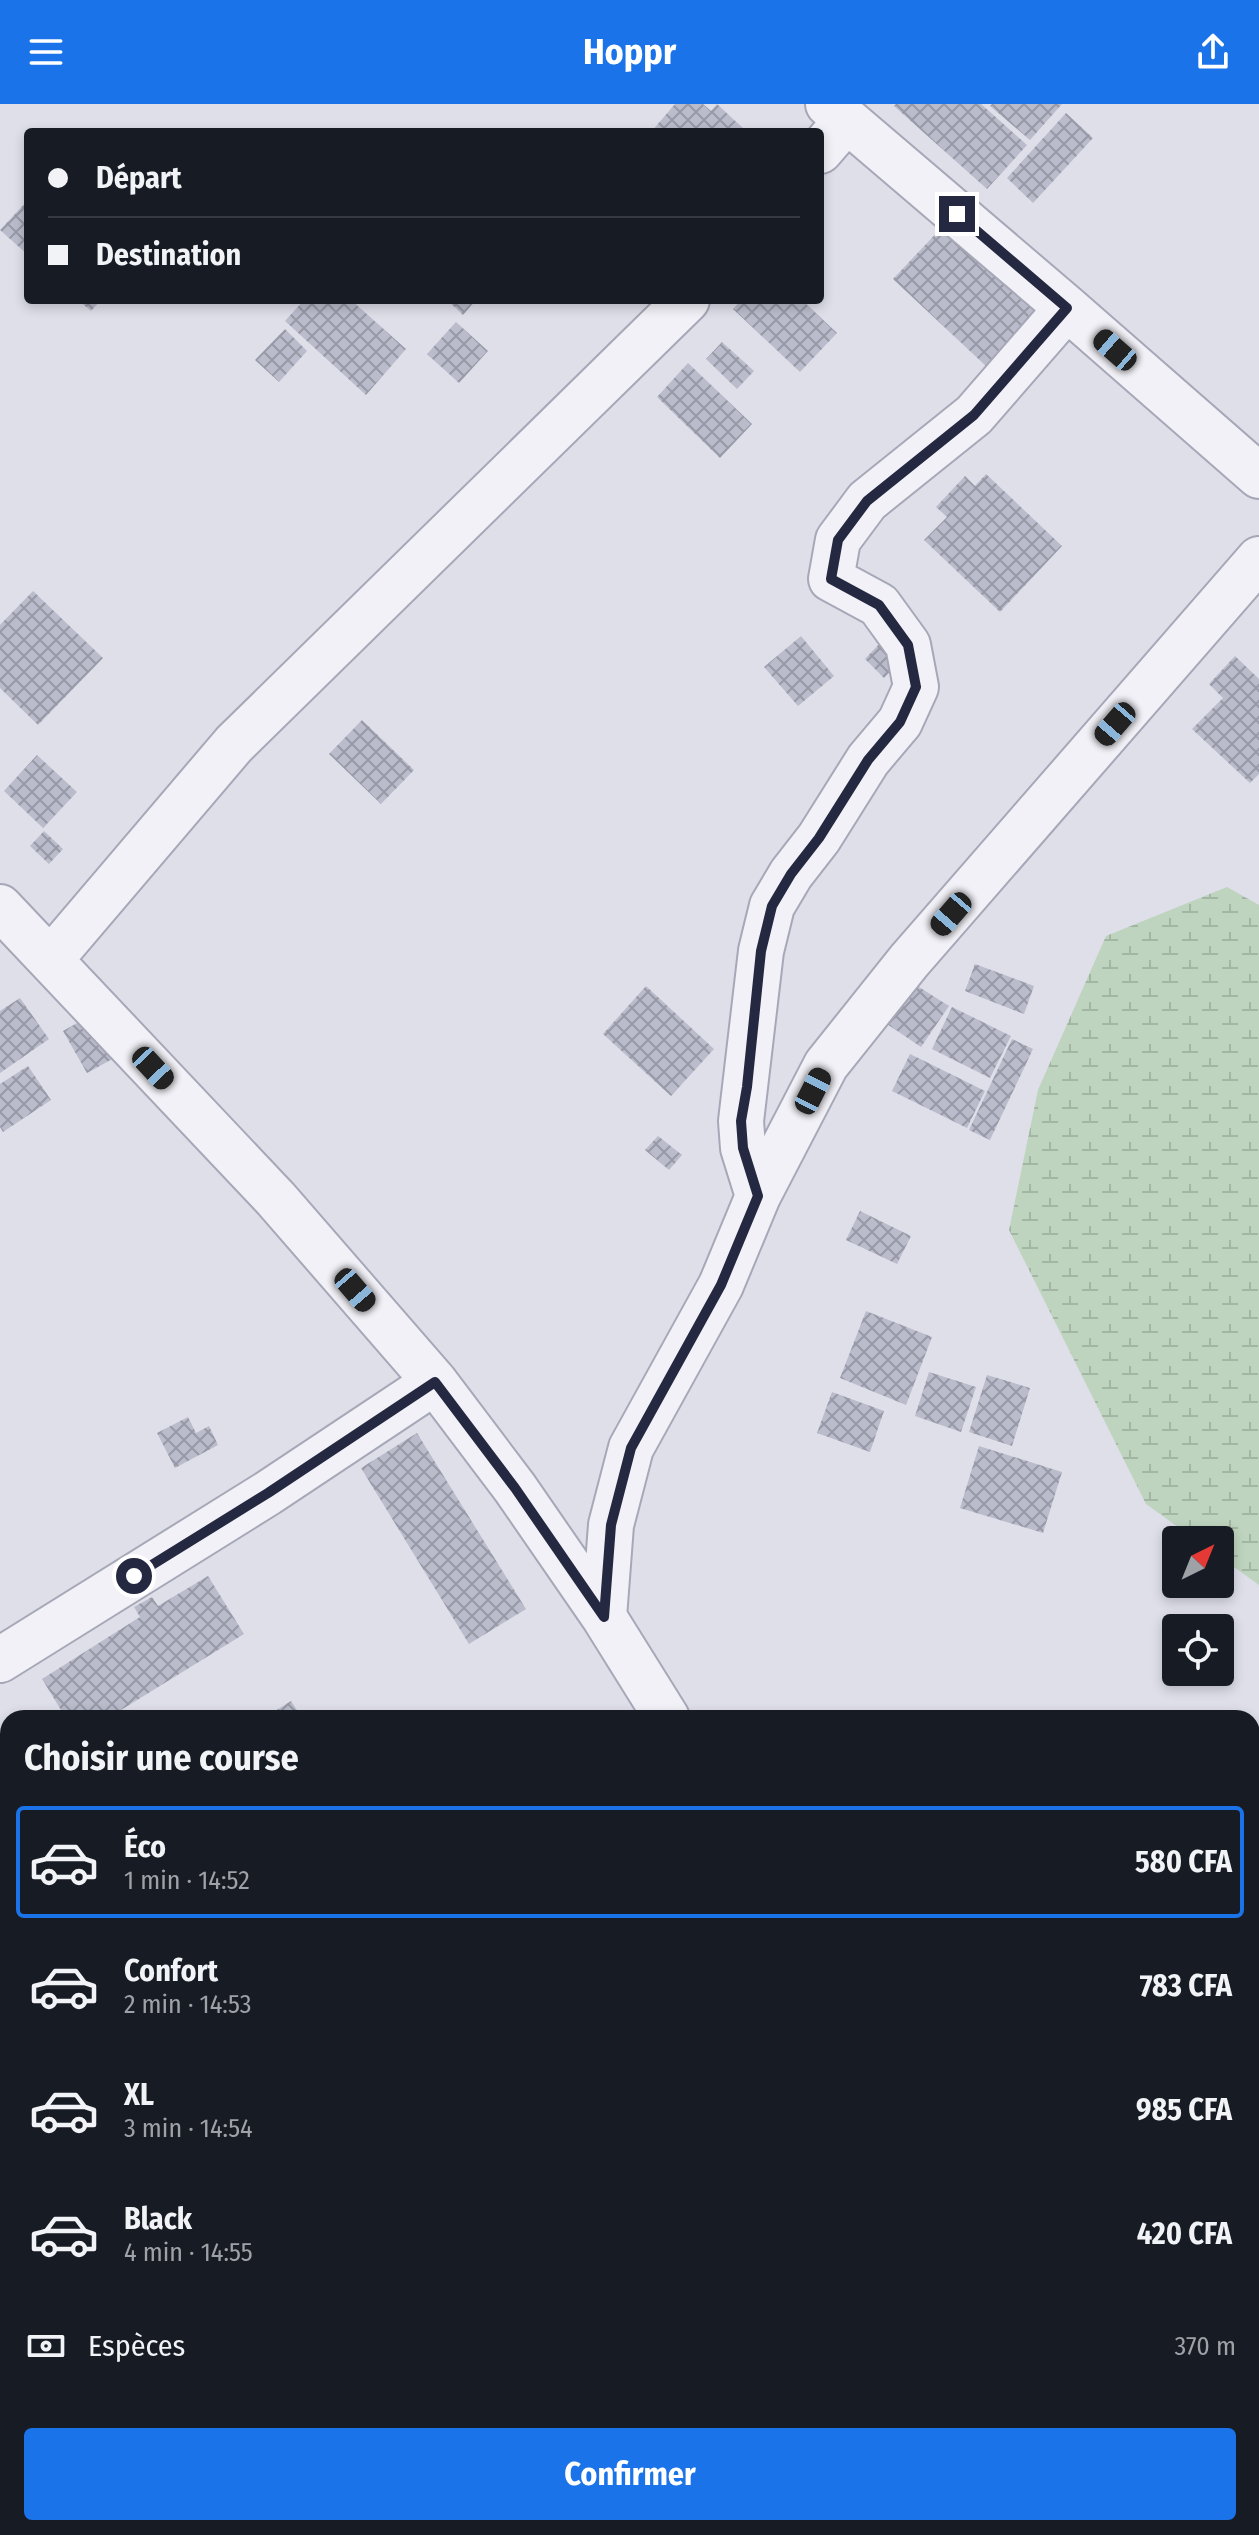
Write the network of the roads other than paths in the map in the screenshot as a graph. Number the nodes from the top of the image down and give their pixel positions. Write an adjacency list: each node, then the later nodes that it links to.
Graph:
1 (831, 125): 3 (street)
2 (683, 304): 7 (street)
3 (1067, 308): 4 (street); 8 (street)
4 (1259, 476)
5 (1259, 559): 8 (street)
6 (0, 907): 7 (street)
7 (51, 959): 9 (street)
8 (758, 1196): 10 (street)
9 (435, 1382): 10 (street); 11 (street)
10 (604, 1617): 12 (street)
11 (0, 1660)
12 (662, 1710)

